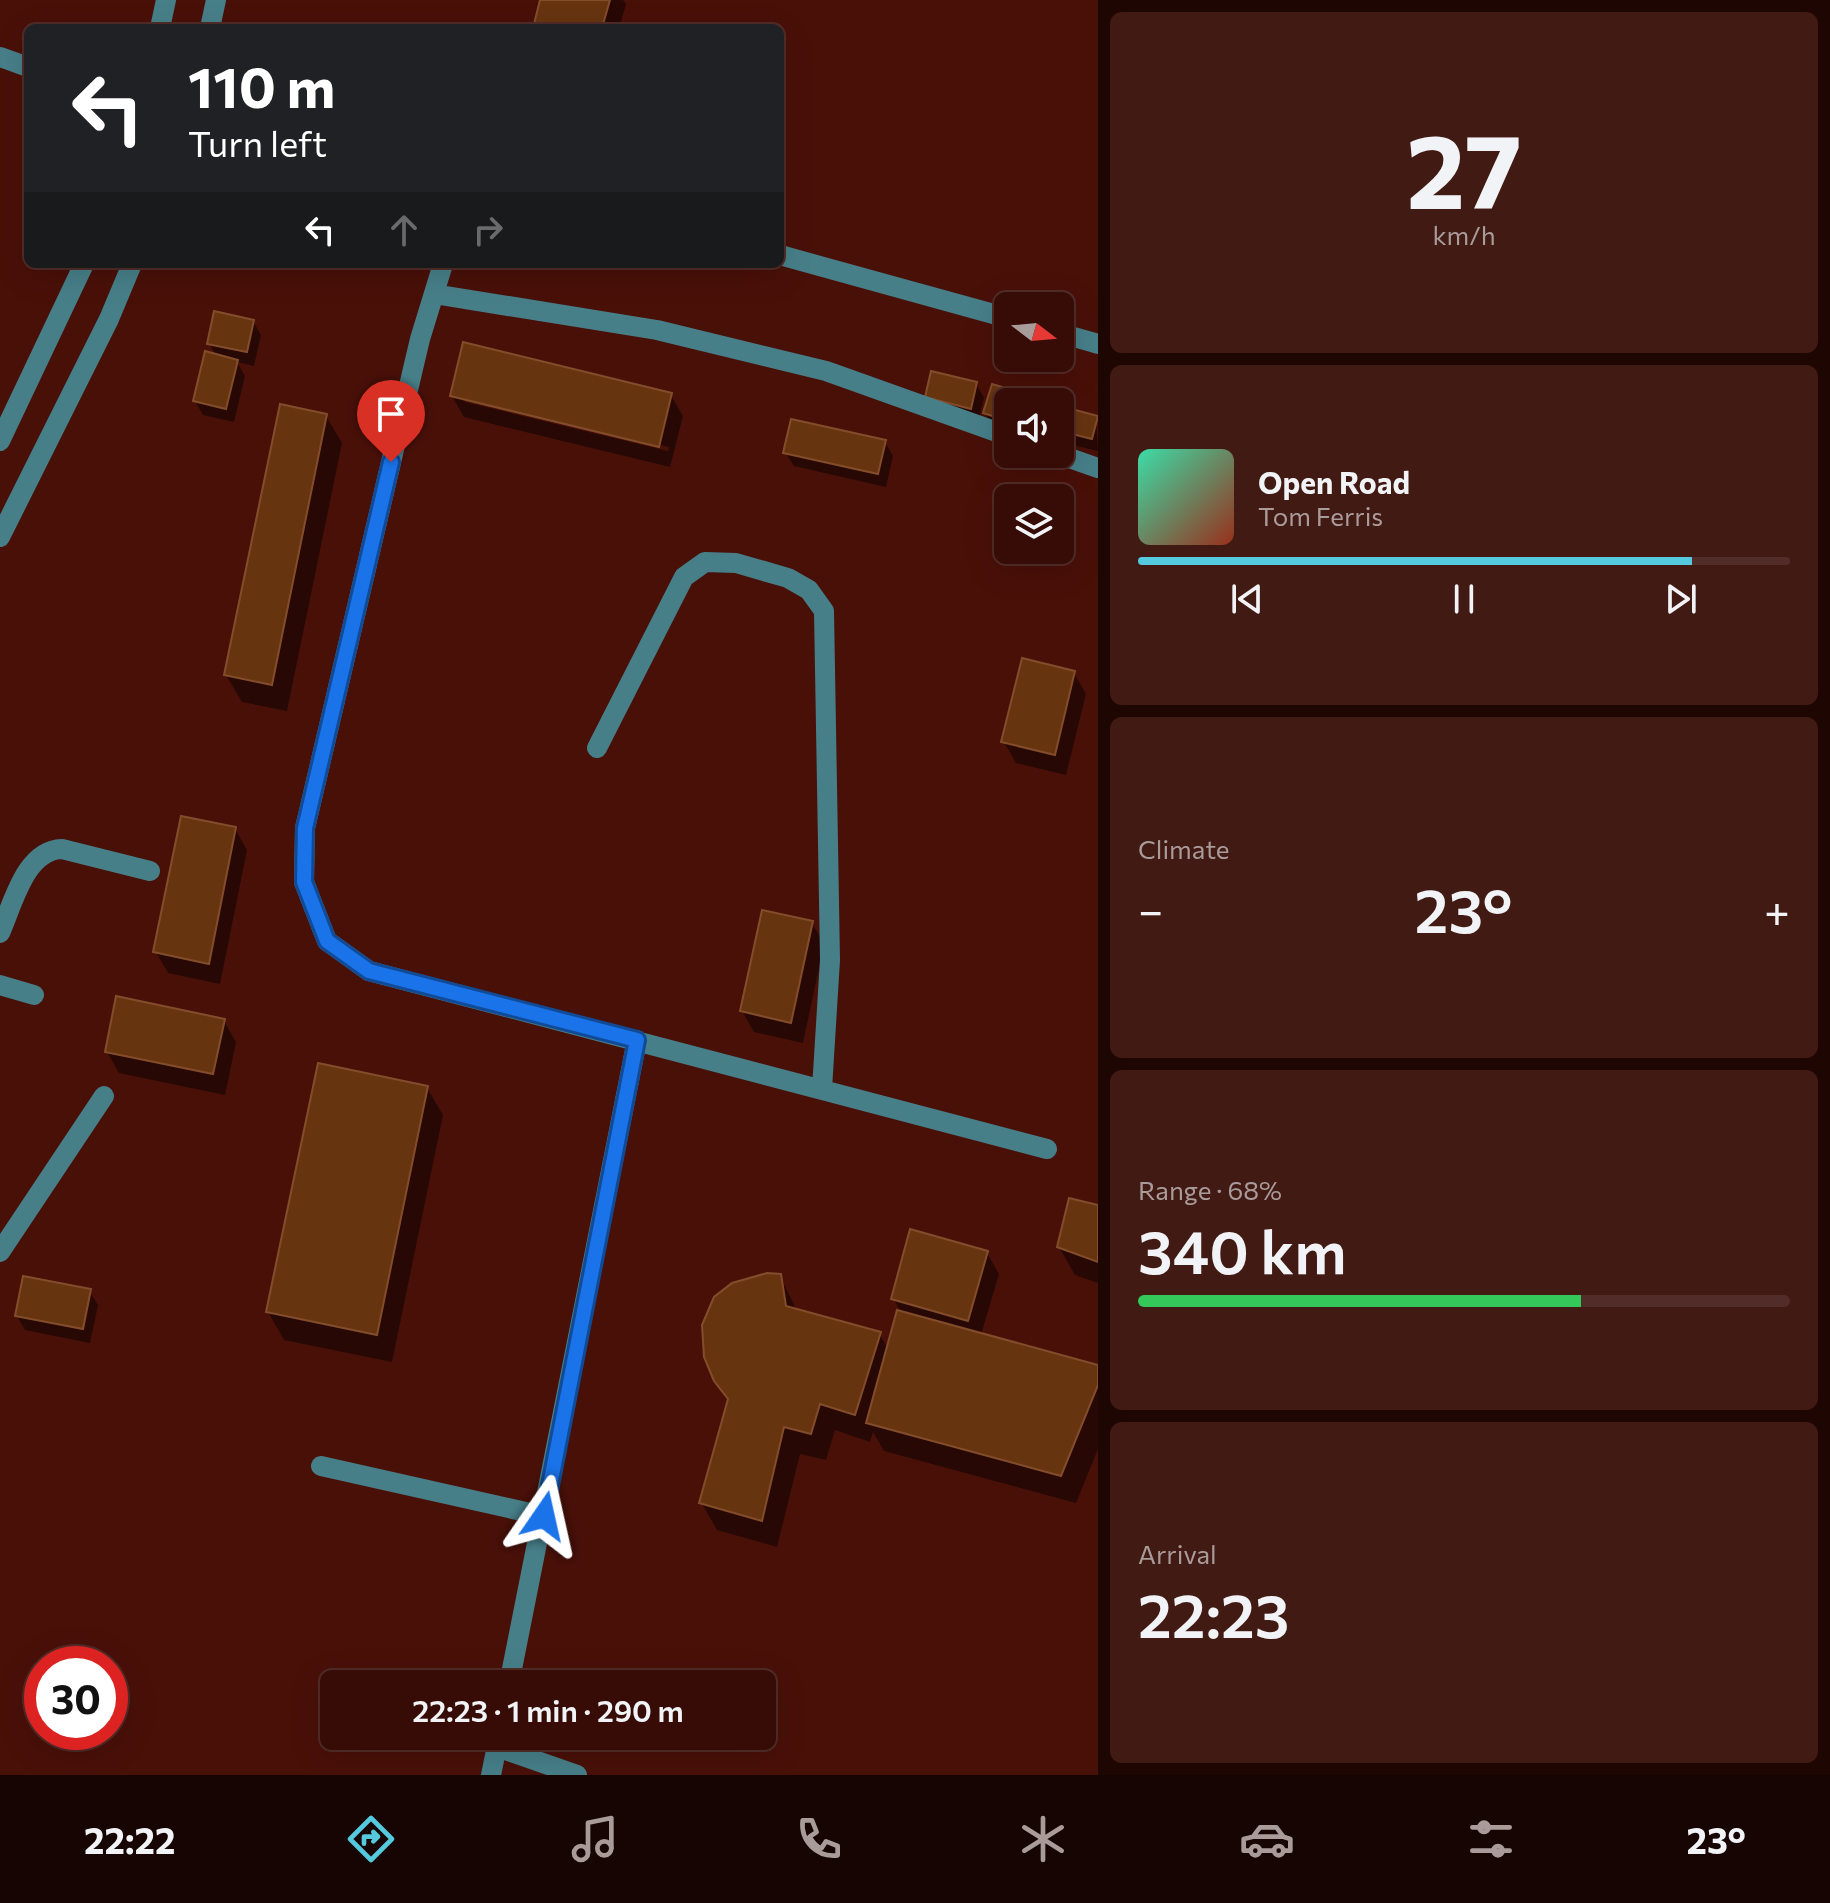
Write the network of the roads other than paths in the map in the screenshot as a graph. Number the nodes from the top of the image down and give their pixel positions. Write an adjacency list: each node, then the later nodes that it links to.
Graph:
1 (166, 0): 3 (street)
2 (216, 0): 4 (street)
3 (161, 24)
4 (211, 24)
5 (0, 57): 6 (street)
6 (24, 66)
7 (784, 256): 12 (street)
8 (82, 268): 16 (street)
9 (130, 268): 19 (street)
10 (442, 268): 11 (street)
11 (434, 294): 15 (street); 25 (street)
12 (994, 314)
13 (1074, 337): 14 (street)
14 (1098, 344)
15 (994, 431)
16 (0, 441)
17 (1074, 460): 18 (street)
18 (1098, 468)
19 (0, 537)
20 (597, 748): 26 (street)
21 (150, 871): 22 (street)
22 (0, 933)
23 (0, 985): 24 (street)
24 (34, 995)
25 (637, 1040): 26 (street); 31 (street)
26 (822, 1089): 28 (street)
27 (104, 1096): 29 (street)
28 (1047, 1149)
29 (0, 1252)
30 (321, 1466): 31 (street)
31 (544, 1516): 32 (street)
32 (512, 1670)
33 (496, 1750): 35 (street)
34 (517, 1750): 36 (street)
35 (491, 1775)
36 (577, 1775)

